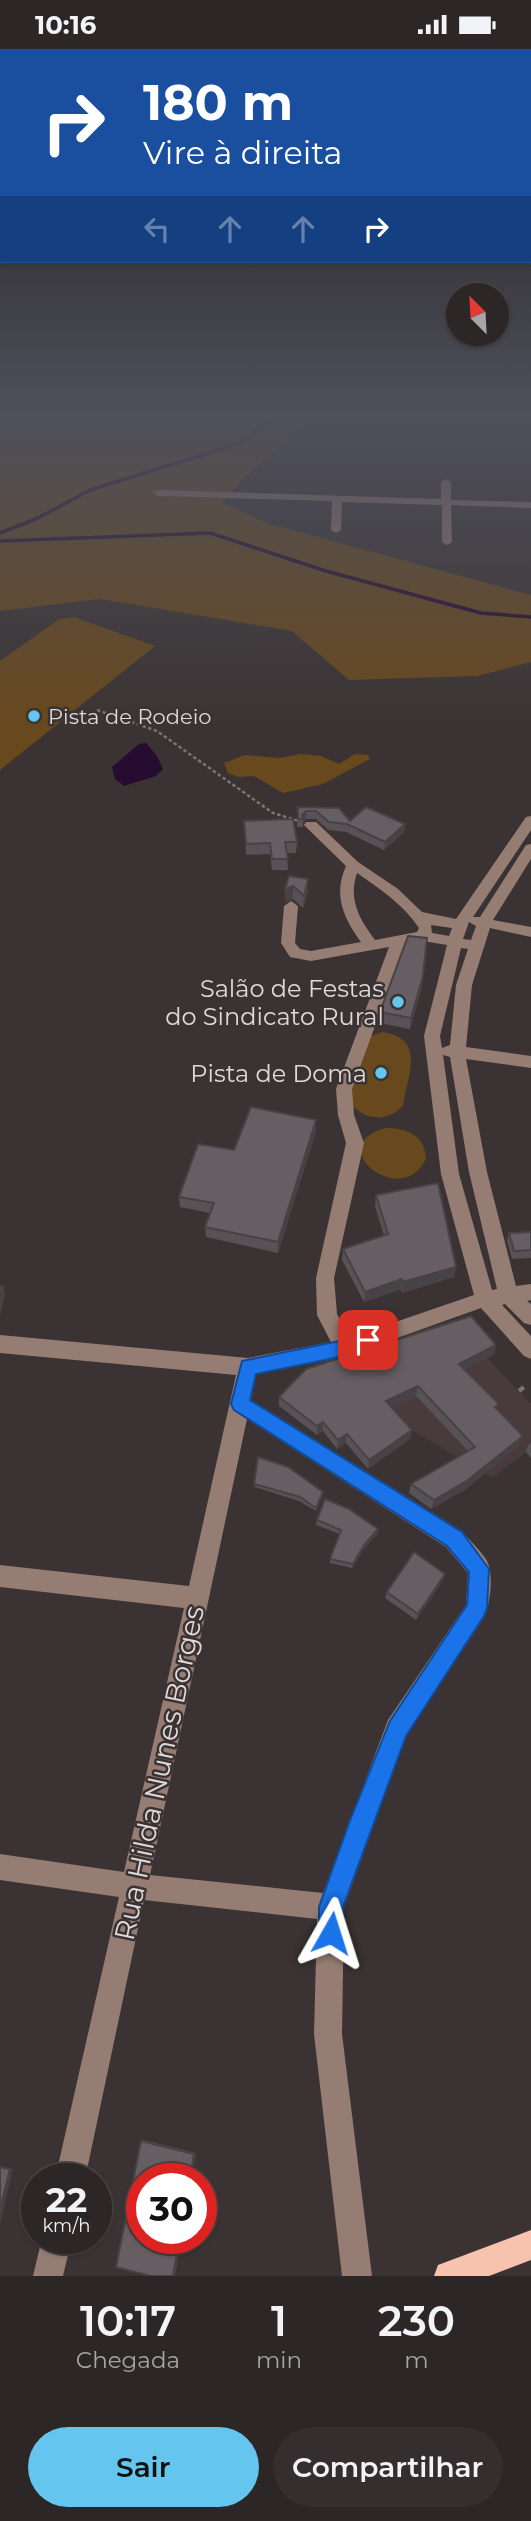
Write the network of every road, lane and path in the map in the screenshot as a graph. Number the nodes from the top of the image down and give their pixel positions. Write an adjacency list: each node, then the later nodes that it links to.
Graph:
1 (336, 520): 3 (street)
2 (445, 520): 4 (street)
3 (336, 530)
4 (447, 542)
5 (97, 710): 7 (path)
6 (531, 820): 8 (street)
7 (310, 825): 9 (street)
8 (526, 844): 12 (street); 13 (street)
9 (352, 865): 11 (street); 17 (street)
10 (291, 906): 17 (street)
11 (417, 916): 13 (street); 15 (street)
12 (484, 923): 13 (street); 14 (street); 18 (street)
13 (460, 929): 15 (street); 18 (street); 19 (street)
14 (531, 932)
15 (423, 936): 16 (street)
16 (399, 940): 17 (street); 29 (street)
17 (370, 944)
18 (477, 946): 20 (street)
19 (433, 1049): 20 (street); 23 (street)
20 (457, 1052): 21 (street); 22 (street)
21 (531, 1062)
22 (478, 1172): 23 (street); 25 (street)
23 (450, 1174): 26 (street)
24 (531, 1292): 25 (street)
25 (508, 1294): 26 (street); 27 (street)
26 (485, 1299): 29 (street); 30 (street)
27 (531, 1317)
28 (0, 1344): 31 (street)
29 (344, 1348): 31 (street)
30 (531, 1350)
31 (248, 1367): 34 (street, Rua Hilda Nunes Borges)
32 (524, 1387): 33 (path)
33 (519, 1391)
34 (240, 1404): 36 (street, Rua Hilda Nunes Borges); 39 (street)
35 (0, 1576): 36 (street)
36 (198, 1598): 38 (street, Rua Hilda Nunes Borges)
37 (0, 1867): 38 (street)
38 (134, 1886): 39 (street); 40 (street, Rua Hilda Nunes Borges)
39 (331, 1907): 44 (street)
40 (73, 2163)
41 (531, 2245): 45 (main road)
42 (53, 2254): 43 (street)
43 (48, 2276)
44 (357, 2276)
45 (449, 2276)

